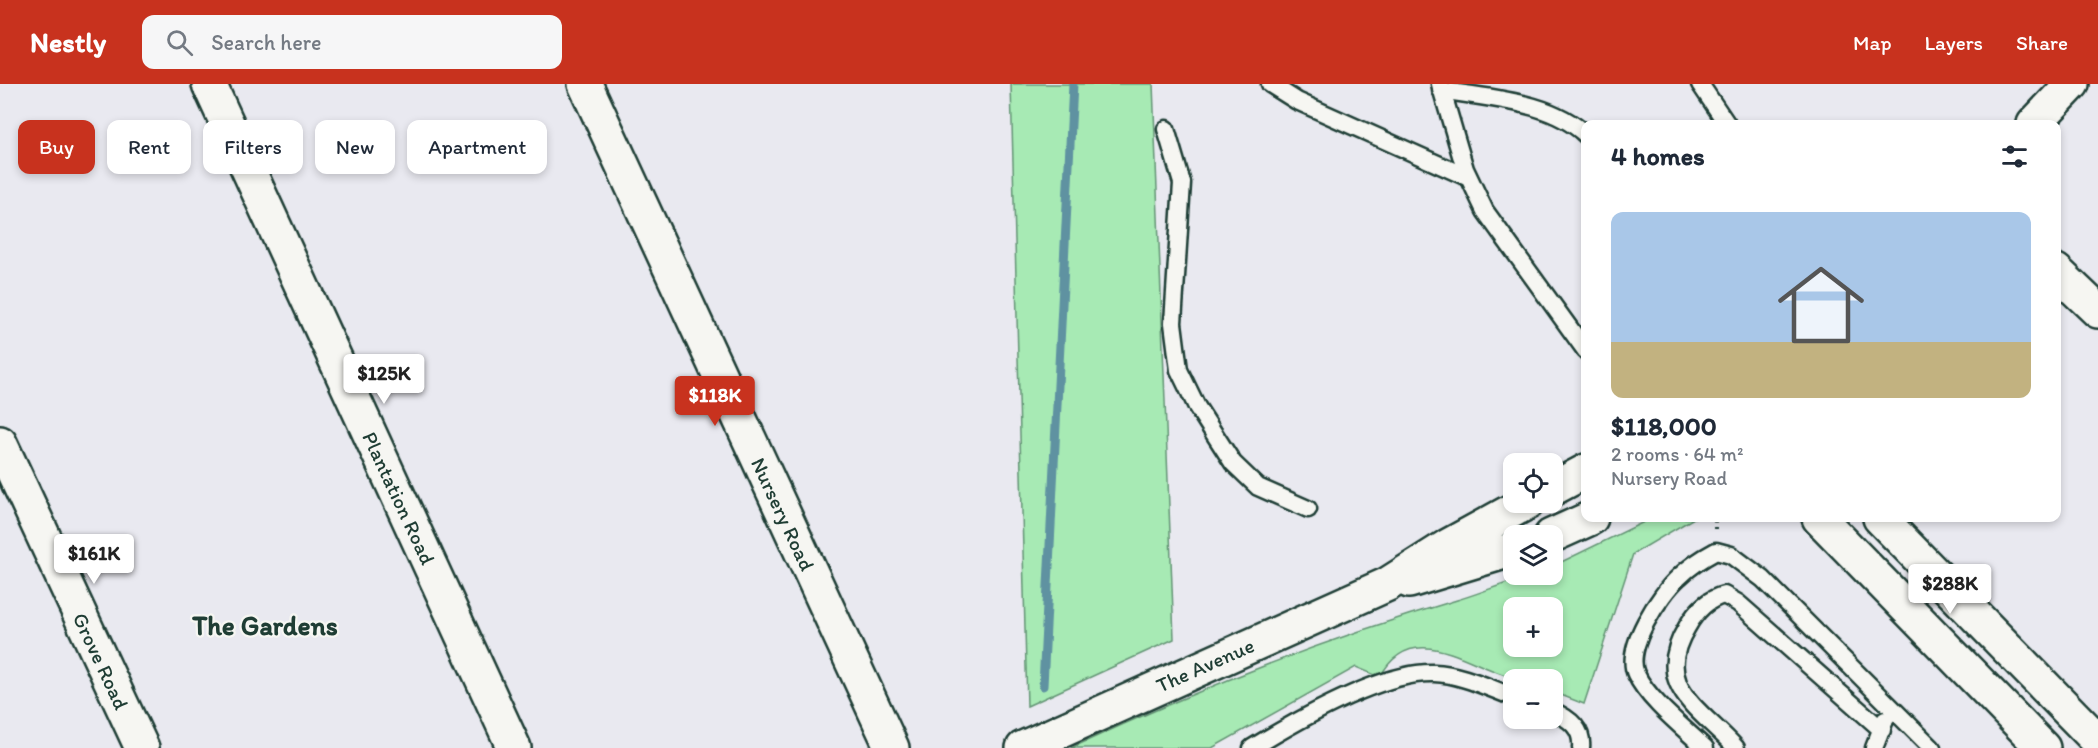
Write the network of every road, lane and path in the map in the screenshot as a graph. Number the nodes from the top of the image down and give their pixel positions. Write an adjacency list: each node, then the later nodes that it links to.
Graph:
1 (209, 84): 32 (street, Plantation Road)
2 (585, 84): 33 (street, Nursery Road)
3 (1270, 84): 11 (lane)
4 (1700, 84): 7 (lane)
5 (2072, 84): 8 (street)
6 (1441, 87): 10 (lane); 11 (lane)
7 (1724, 120)
8 (2038, 120)
9 (1166, 129): 18 (lane)
10 (1581, 131)
11 (1469, 178): 14 (lane)
12 (2061, 276): 13 (street)
13 (2098, 311)
14 (1581, 344)
15 (0, 443): 31 (street, Grove Road)
16 (1581, 474): 17 (street)
17 (1563, 483)
18 (1308, 508)
19 (1508, 513): 25 (street, The Avenue)
20 (1582, 522): 23 (street)
21 (1824, 522): 41 (street)
22 (1884, 522): 30 (street)
23 (1563, 531)
24 (1503, 553): 25 (street, The Avenue)
25 (1388, 584): 34 (street, The Avenue)
26 (1503, 693): 35 (lane)
27 (1891, 705): 29 (lane); 37 (lane); 40 (lane)
28 (1563, 716): 36 (lane)
29 (1882, 730): 38 (lane); 39 (lane)
30 (2098, 741)
31 (142, 748)
32 (514, 748)
33 (892, 748)
34 (1023, 748)
35 (1252, 748)
36 (1581, 748)
37 (1705, 748)
38 (1736, 748)
39 (1875, 748)
40 (1932, 748)
41 (2043, 748)

